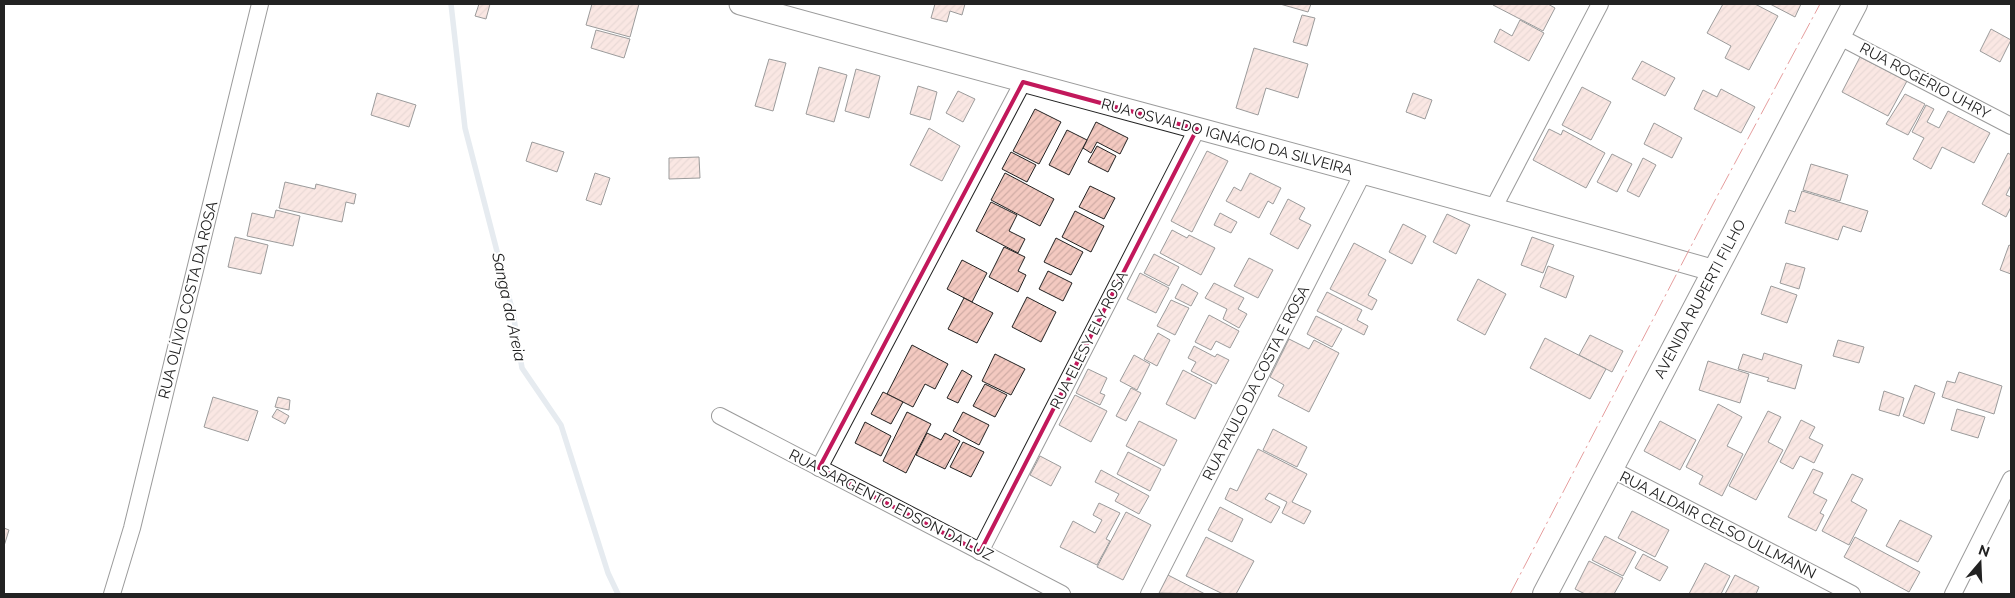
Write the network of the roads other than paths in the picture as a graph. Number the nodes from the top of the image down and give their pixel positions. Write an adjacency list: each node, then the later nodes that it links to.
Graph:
1 (260, 4): 17 (street, RUA OLÍVIO COSTA DA ROSA)
2 (740, 4): 6 (street, RUA OSVALDO IGNÁCIO DA SILVEIRA)
3 (1600, 4): 10 (street)
4 (1855, 4): 5 (main road, AVENIDA RUPERTI FILHO)
5 (1838, 36): 7 (street, RUA ROGÉRIO UHRY); 11 (main road, AVENIDA RUPERTI FILHO)
6 (1022, 82): 8 (street, RUA OSVALDO IGNÁCIO DA SILVEIRA); 13 (street)
7 (2011, 126)
8 (1198, 128): 9 (street, RUA OSVALDO IGNÁCIO DA SILVEIRA); 16 (street, RUA ELESY ELY ROSA)
9 (1363, 172): 10 (street, RUA OSVALDO IGNÁCIO DA SILVEIRA); 19 (street, RUA PAULO DA COSTA E ROSA)
10 (1494, 207): 11 (street, RUA OSVALDO IGNÁCIO DA SILVEIRA)
11 (1715, 271): 14 (main road, AVENIDA RUPERTI FILHO)
12 (720, 416): 13 (street, RUA SARGENTO EDSON DA LUZ)
13 (819, 468): 16 (street, RUA SARGENTO EDSON DA LUZ)
14 (1612, 469): 20 (main road, AVENIDA RUPERTI FILHO); 21 (street, RUA ALDAIR CELSO ULLMANN)
15 (2011, 479): 22 (street)
16 (980, 552): 18 (street, RUA SARGENTO EDSON DA LUZ)
17 (112, 594)
18 (1062, 594)
19 (1149, 594)
20 (1546, 594)
21 (1852, 594)
22 (1953, 594)

